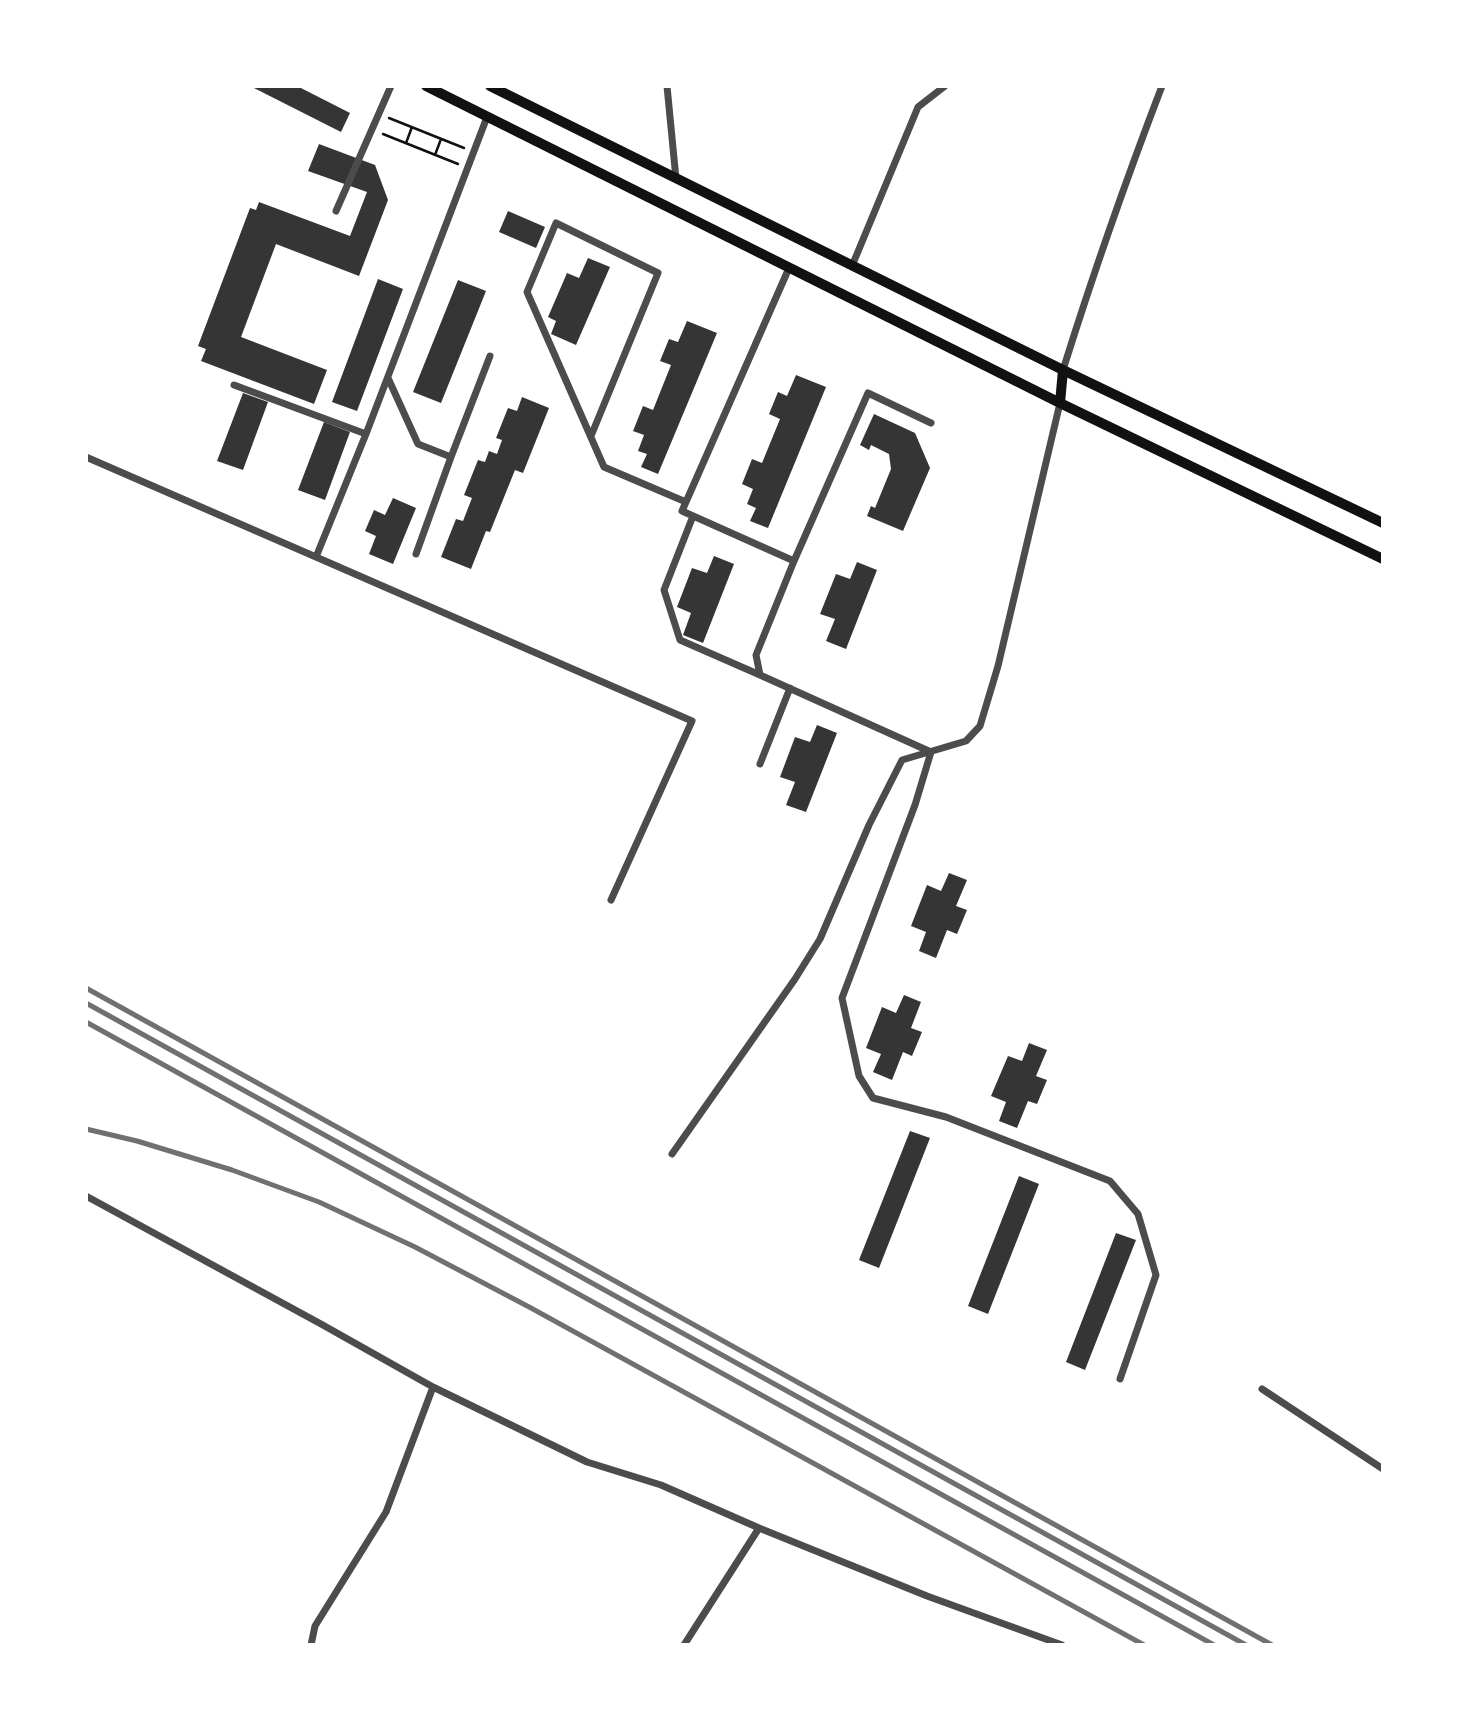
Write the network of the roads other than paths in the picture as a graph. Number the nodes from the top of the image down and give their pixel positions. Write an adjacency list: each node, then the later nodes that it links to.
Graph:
1 (391, 86): 9 (street)
2 (426, 86): 7 (main road)
3 (490, 86): 8 (main road)
4 (667, 86): 8 (street)
5 (944, 86): 10 (street)
6 (1162, 86): 13 (street)
7 (487, 117): 11 (main road); 14 (street)
8 (676, 179): 10 (main road)
9 (336, 211)
10 (852, 266): 13 (main road)
11 (789, 268): 16 (main road); 22 (street)
12 (490, 356): 21 (street)
13 (1063, 370): 16 (main road); 24 (main road)
14 (388, 378): 18 (street); 21 (street)
15 (234, 385): 18 (street)
16 (1060, 403): 27 (main road); 31 (street)
17 (931, 423): 28 (street)
18 (366, 434): 26 (street)
19 (591, 436): 19 (street); 22 (street)
20 (86, 457): 26 (street)
21 (451, 457): 25 (street)
22 (686, 502): 23 (street)
23 (693, 516): 28 (street); 29 (street)
24 (1383, 523)
25 (416, 554)
26 (316, 557): 33 (street)
27 (1383, 559)
28 (794, 561): 29 (street)
29 (761, 675): 30 (street)
30 (790, 688): 31 (street); 32 (street)
31 (931, 752): 34 (street); 36 (street)
32 (760, 764)
33 (611, 900)
34 (672, 1154)
35 (86, 1196): 37 (street)
36 (1120, 1378)
37 (433, 1387): 40 (street); 41 (street)
38 (1262, 1389): 39 (street)
39 (1383, 1469)
40 (758, 1528): 42 (street); 43 (street)
41 (311, 1645)
42 (684, 1645)
43 (1062, 1645)

